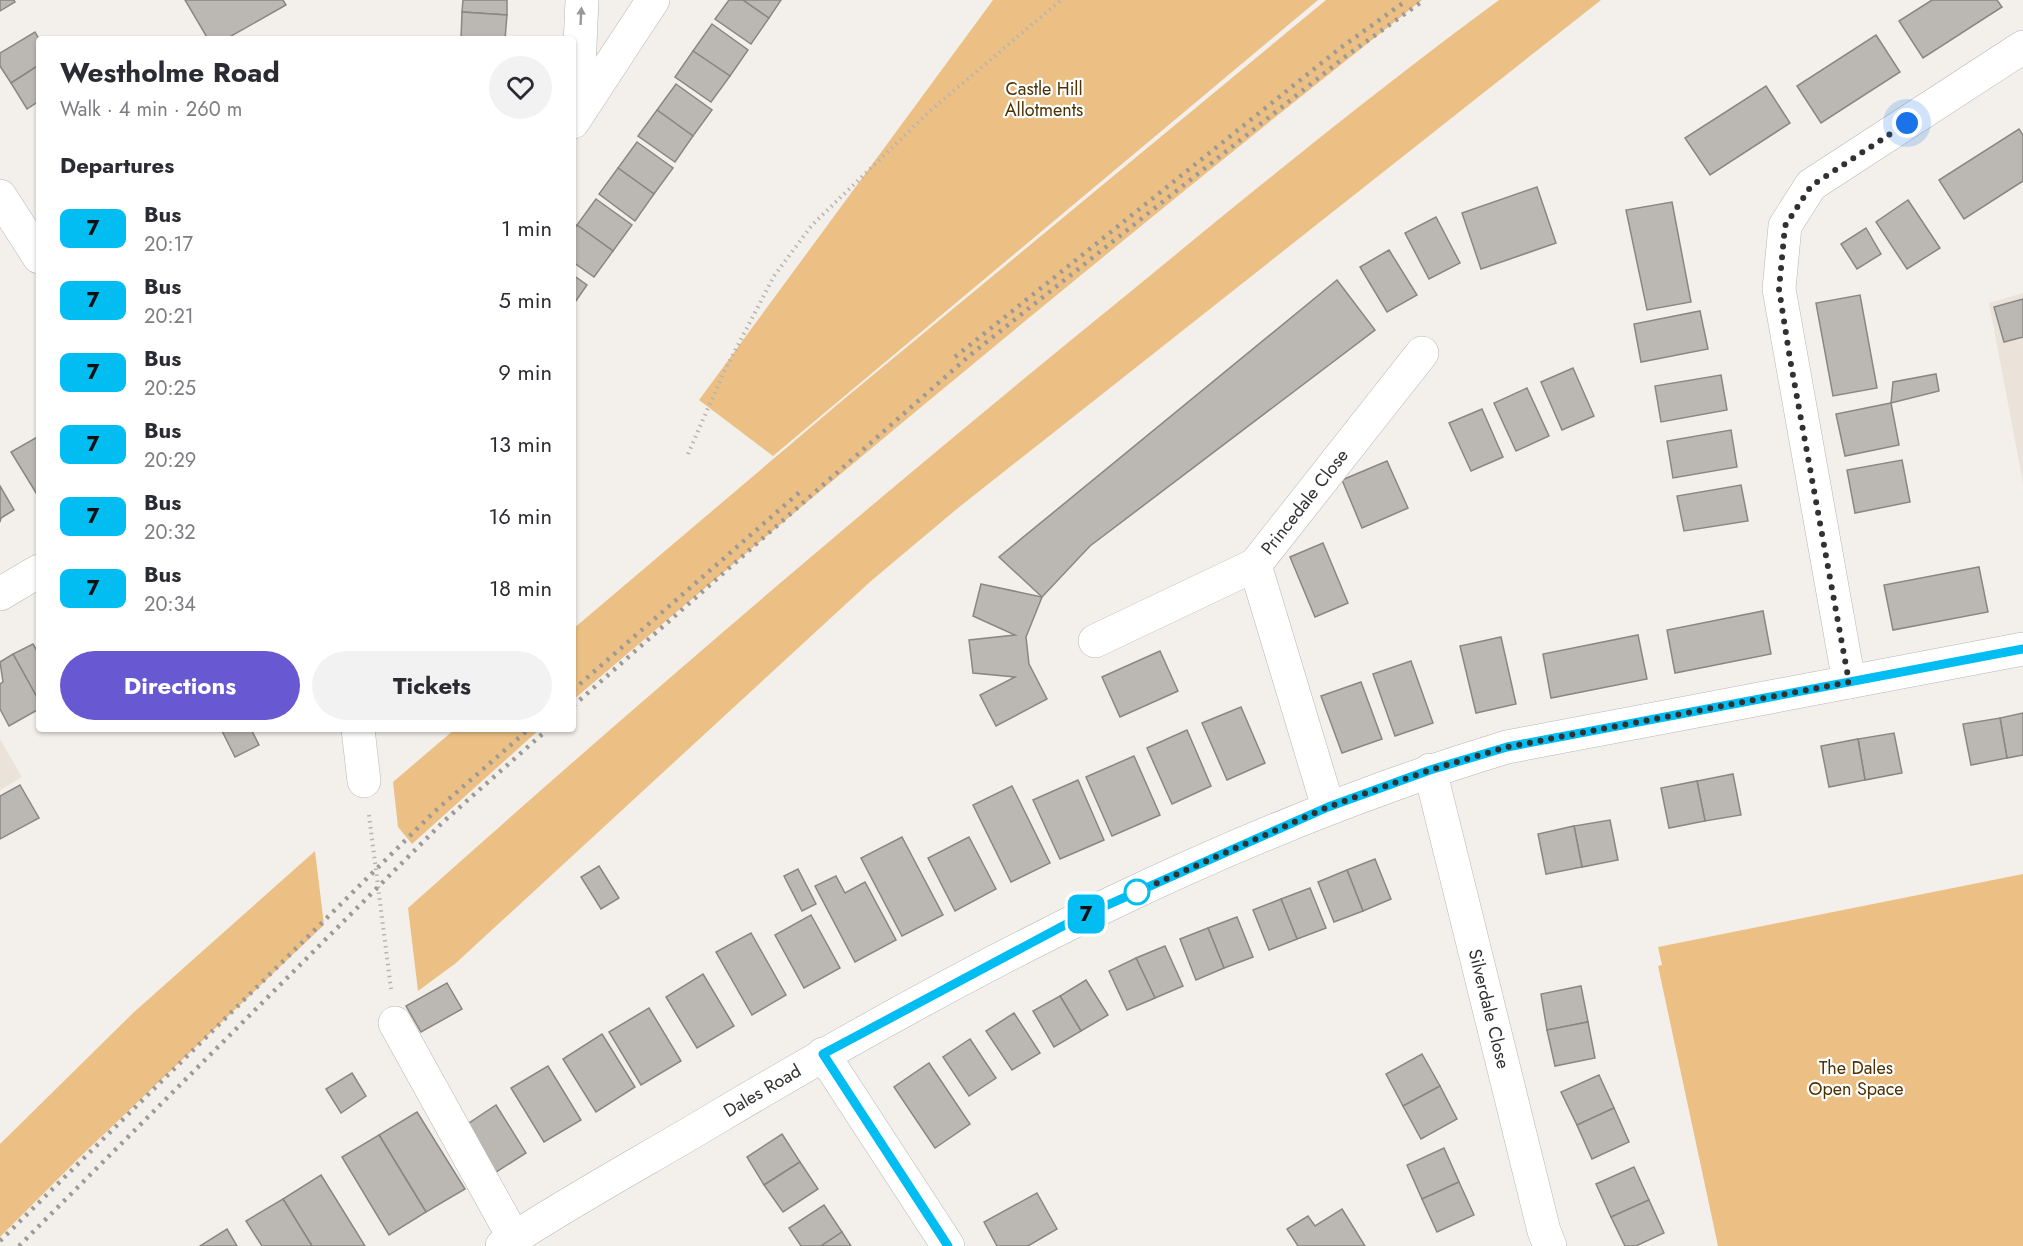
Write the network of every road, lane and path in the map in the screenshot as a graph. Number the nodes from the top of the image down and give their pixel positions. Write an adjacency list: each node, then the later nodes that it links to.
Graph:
1 (582, 0): 5 (street, one-way to 1)
2 (653, 0): 6 (street)
3 (1061, 0): 10 (path)
4 (2023, 47): 16 (street)
5 (576, 102)
6 (576, 117)
7 (0, 196): 8 (street)
8 (36, 252)
9 (1422, 353): 11 (street, Princedale Close)
10 (688, 454)
11 (1255, 565): 14 (street); 20 (street, Princedale Close)
12 (36, 573): 13 (street)
13 (0, 594)
14 (1095, 641)
15 (2023, 649): 16 (street, Dales Road)
16 (1849, 682): 18 (street, Dales Road)
17 (358, 732): 19 (street)
18 (1430, 770): 20 (street, Dales Road); 25 (street, Silverdale Close)
19 (364, 781): 21 (path)
20 (1328, 807): 22 (street, Dales Road)
21 (395, 1023): 23 (street)
22 (823, 1054): 23 (street, Dales Road); 24 (street)
23 (508, 1242)
24 (948, 1246)
25 (1550, 1246)

